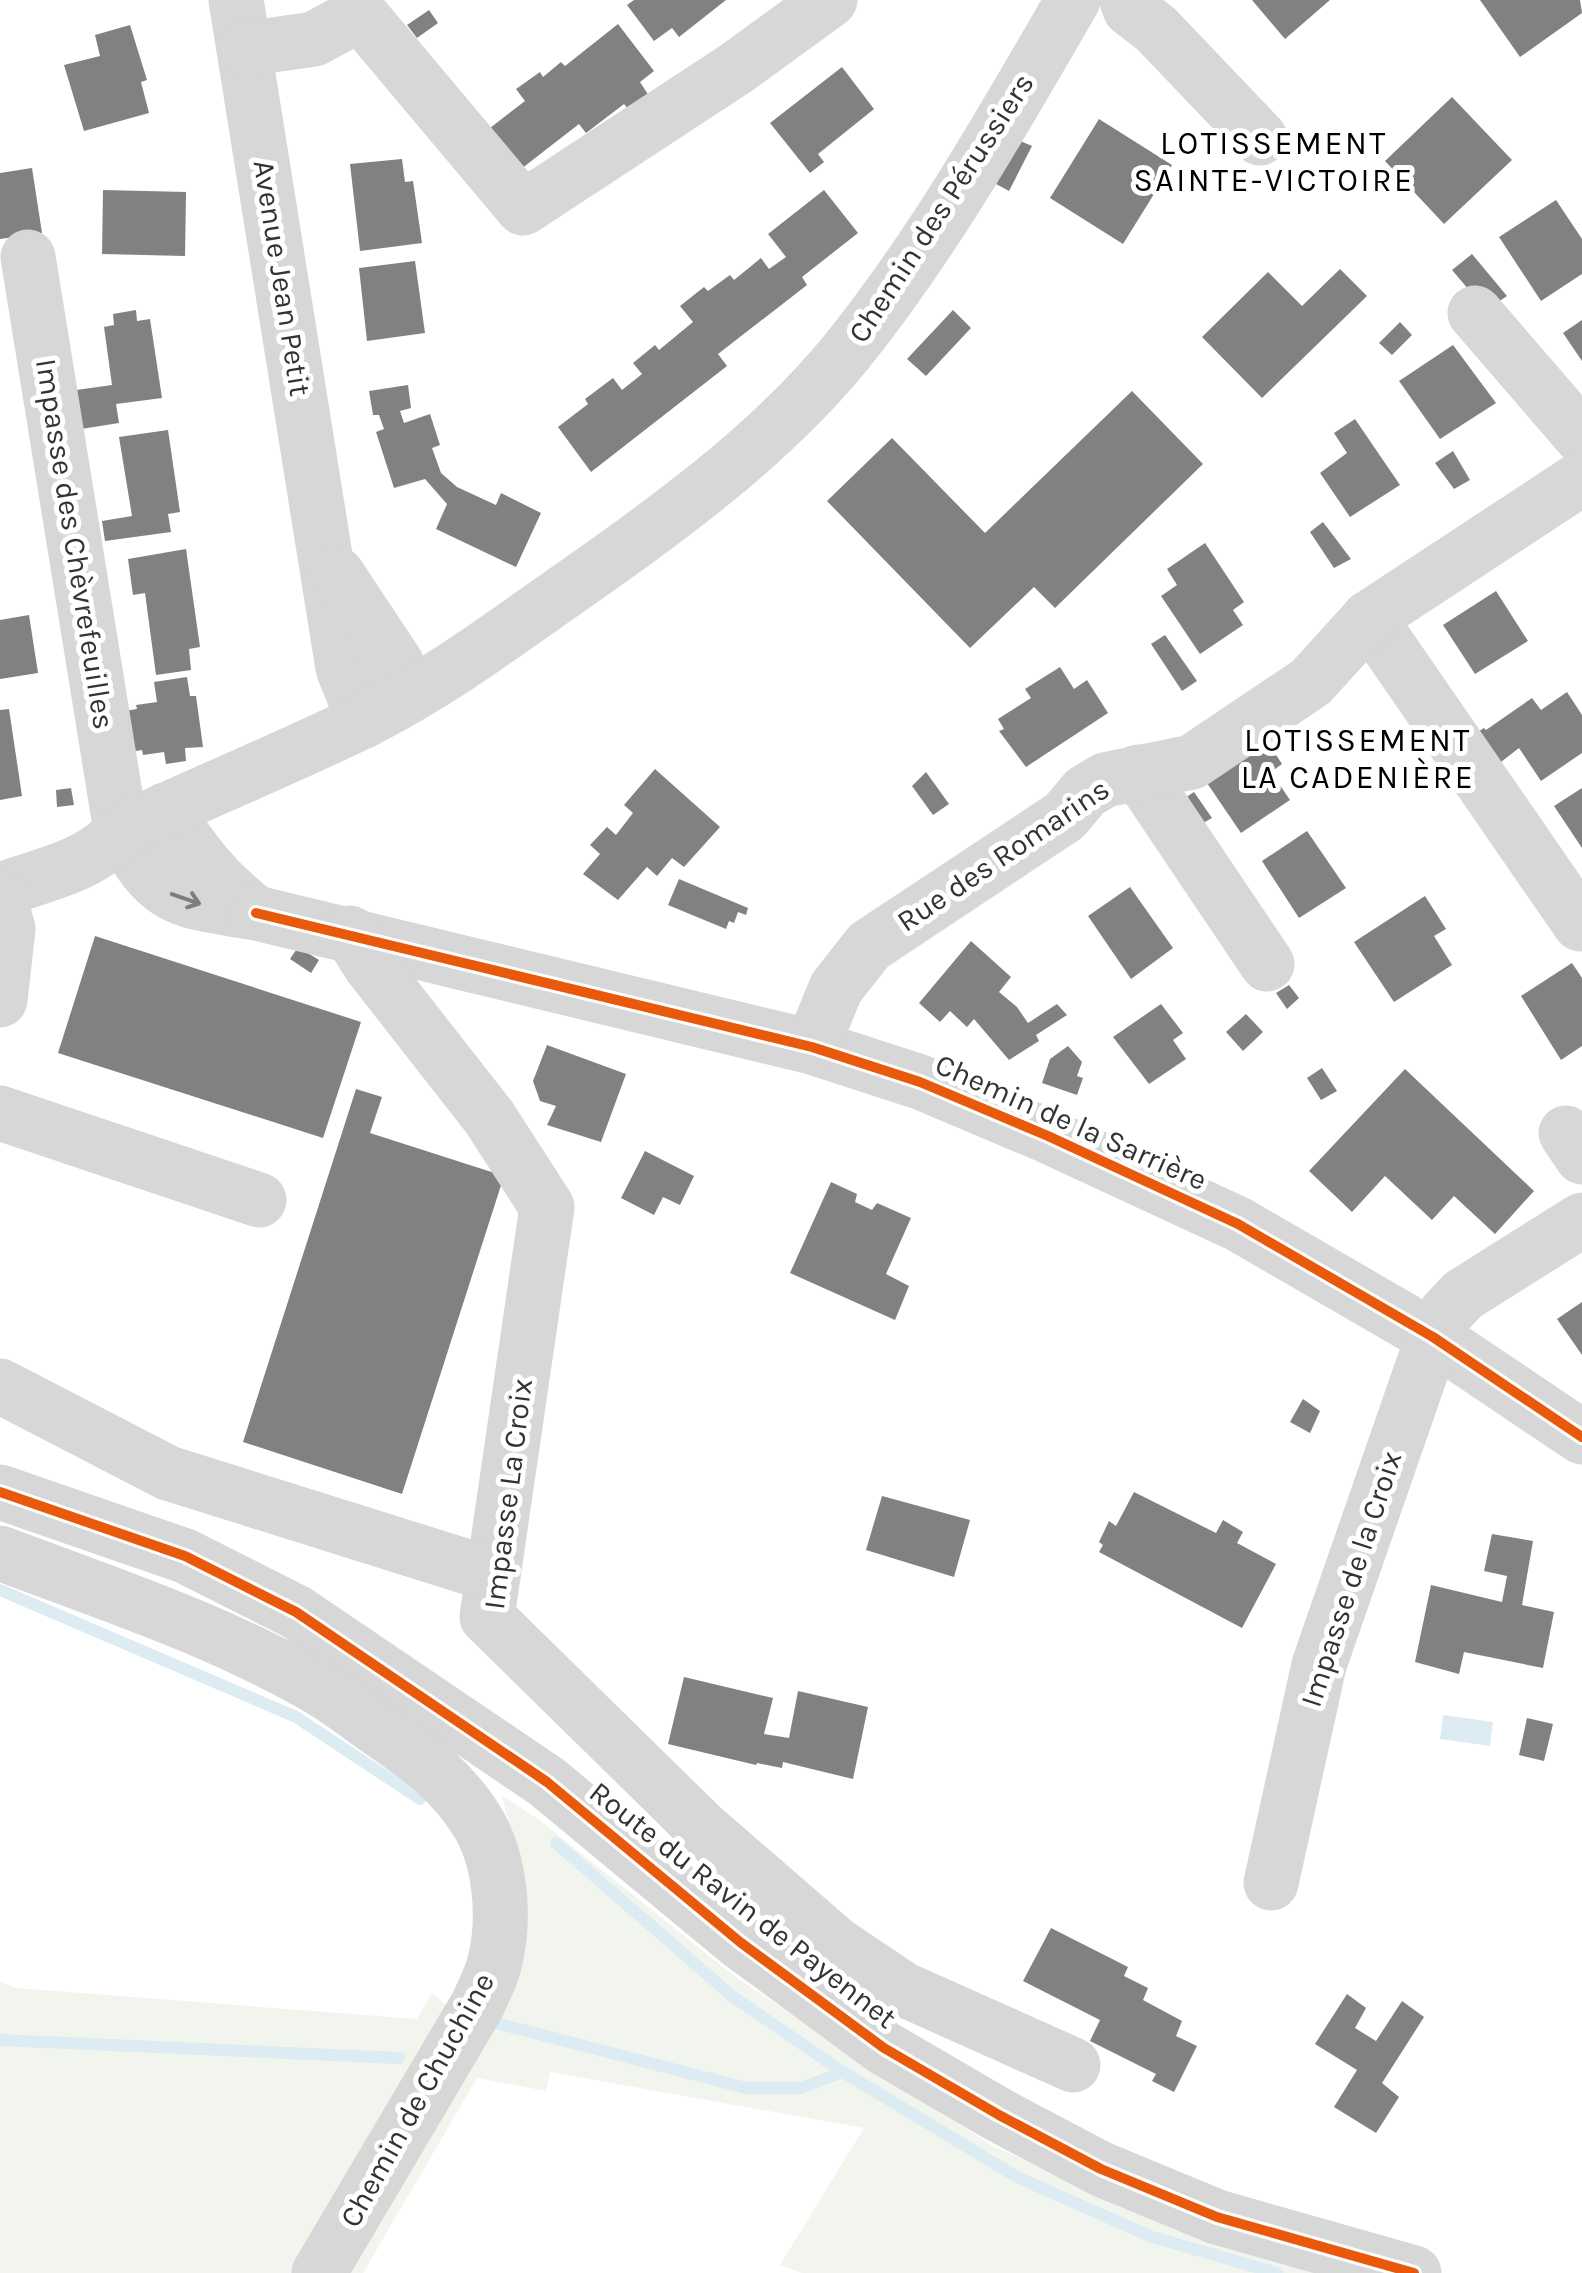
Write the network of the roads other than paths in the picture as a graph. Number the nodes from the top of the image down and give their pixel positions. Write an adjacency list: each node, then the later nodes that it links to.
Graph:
1 (830, 0): 4 (street)
2 (1071, 4): 3 (street); 12 (street, Chemin des Pérussiers)
3 (1128, 4): 6 (street)
4 (370, 7): 5 (street)
5 (240, 25): 10 (street, Avenue Jean Petit)
6 (1260, 138)
7 (28, 256): 15 (street, Impasse des Chèvrefeuilles)
8 (1475, 313): 9 (street)
9 (1581, 470): 11 (street, Rue des Romarins)
10 (327, 556): 12 (street, Avenue Jean Petit); 13 (street, Avenue Jean Petit)
11 (1369, 618): 14 (street, Rue des Romarins); 19 (street)
12 (412, 694): 13 (street, Chemin des Pérussiers)
13 (364, 721): 15 (street, Chemin des Pérussiers)
14 (1138, 772): 21 (street); 23 (street, Rue des Romarins)
15 (143, 821): 16 (street); 17 (street); 20 (street, Chemin de la Sarrière)
16 (0, 862)
17 (0, 890)
18 (0, 899): 22 (street)
19 (1580, 924)
20 (350, 933): 23 (street, Chemin de la Sarrière); 34 (street, Impasse La Croix)
21 (1267, 964)
22 (0, 1000)
23 (812, 1047): 27 (street, Chemin de la Sarrière)
24 (0, 1113): 25 (street)
25 (259, 1200)
26 (1582, 1220): 27 (street, Impasse de la Croix)
27 (1433, 1338): 29 (street, Chemin de la Sarrière); 35 (street, Impasse de la Croix)
28 (0, 1386): 34 (street)
29 (1582, 1438)
30 (0, 1463): 33 (street)
31 (0, 1492): 33 (street)
32 (0, 1553): 37 (street, Chemin de Chuchine)
33 (185, 1556): 38 (street, Route du Ravin de Payennet)
34 (493, 1576): 36 (street, Impasse La Croix)
35 (1271, 1883)
36 (1072, 2065)
37 (319, 2273)
38 (1414, 2273)

